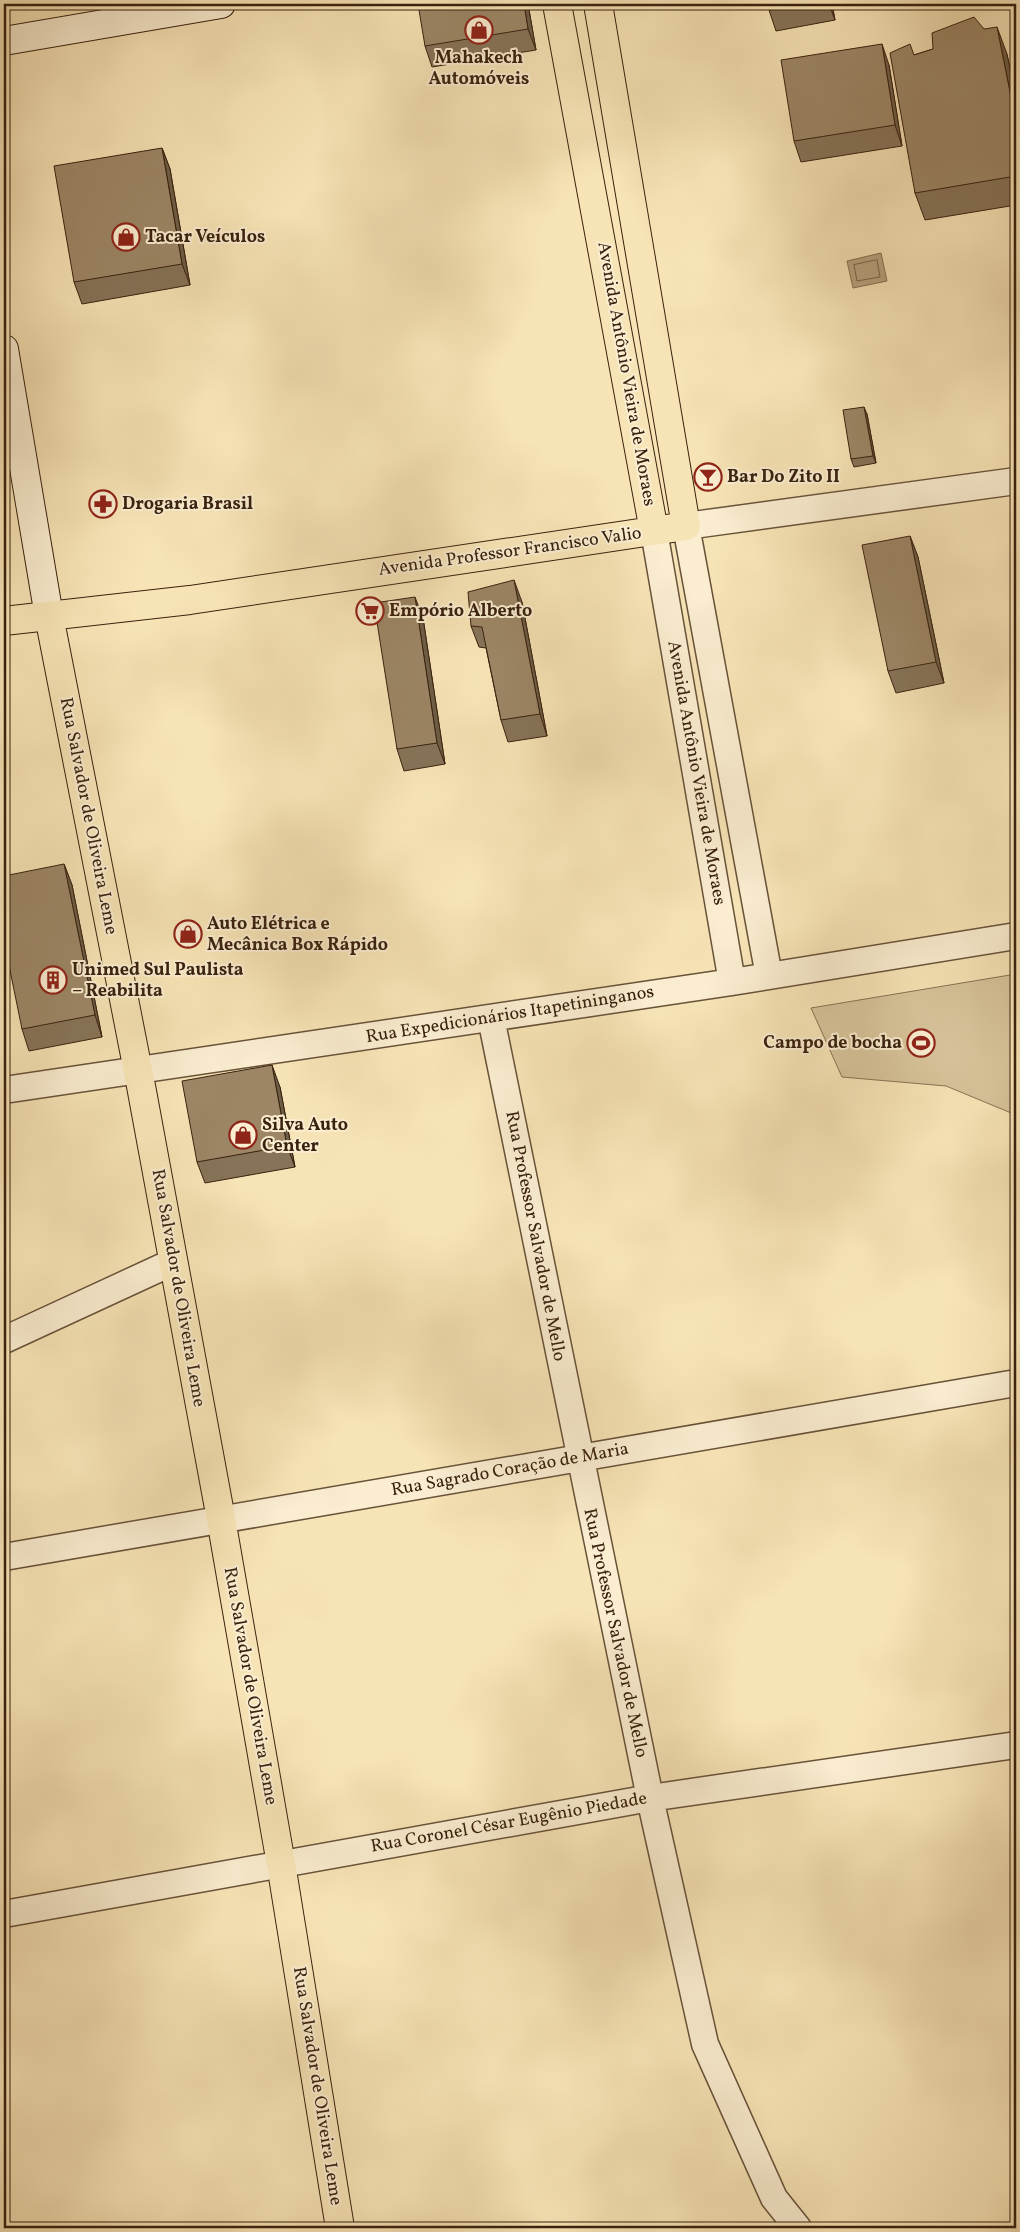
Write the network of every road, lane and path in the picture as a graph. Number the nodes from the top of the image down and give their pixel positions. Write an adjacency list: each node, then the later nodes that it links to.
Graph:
1 (221, 4): 4 (main road)
2 (557, 4): 6 (main road, Avenida Antônio Vieira de Moraes)
3 (598, 4): 5 (main road, Avenida Antônio Vieira de Moraes)
4 (4, 42)
5 (625, 160): 6 (main road); 9 (main road, Avenida Antônio Vieira de Moraes)
6 (588, 165): 10 (main road, Avenida Antônio Vieira de Moraes)
7 (4, 349): 11 (main road, Rua Salvador de Oliveira Leme)
8 (1016, 481): 9 (street, Avenida Professor Francisco Valio)
9 (686, 526): 10 (main road, Avenida Professor Francisco Valio); 14 (street, Avenida Antônio Vieira de Moraes)
10 (654, 531): 11 (main road, Avenida Professor Francisco Valio); 15 (street, Avenida Antônio Vieira de Moraes)
11 (49, 616): 12 (main road, Avenida Professor Francisco Valio); 17 (main road, Rua Salvador de Oliveira Leme)
12 (4, 621)
13 (1016, 936): 14 (street, Rua Expedicionários Itapetininganos)
14 (769, 976): 15 (street, Rua Expedicionários Itapetininganos)
15 (732, 982): 16 (street, Rua Expedicionários Itapetininganos)
16 (492, 1018): 17 (street, Rua Expedicionários Itapetininganos); 22 (street, Rua Professor Salvador de Mello)
17 (138, 1071): 18 (street, Rua Expedicionários Itapetininganos); 19 (main road, Rua Salvador de Oliveira Leme)
18 (4, 1090)
19 (173, 1262): 20 (street); 23 (main road, Rua Salvador de Oliveira Leme)
20 (4, 1340)
21 (1016, 1383): 22 (street, Rua Sagrado Coração de Maria)
22 (579, 1458): 23 (street, Rua Sagrado Coração de Maria); 26 (street, Rua Professor Salvador de Mello)
23 (221, 1519): 24 (street, Rua Sagrado Coração de Maria); 27 (main road, Rua Salvador de Oliveira Leme)
24 (4, 1557)
25 (1016, 1745): 26 (street, Rua Coronel César Eugênio Piedade)
26 (650, 1798): 27 (street, Rua Coronel César Eugênio Piedade); 30 (street, Rua Professor Salvador de Mello)
27 (281, 1864): 28 (street, Rua Coronel César Eugênio Piedade); 29 (main road, Rua Salvador de Oliveira Leme)
28 (4, 1914)
29 (340, 2228)
30 (798, 2228)

